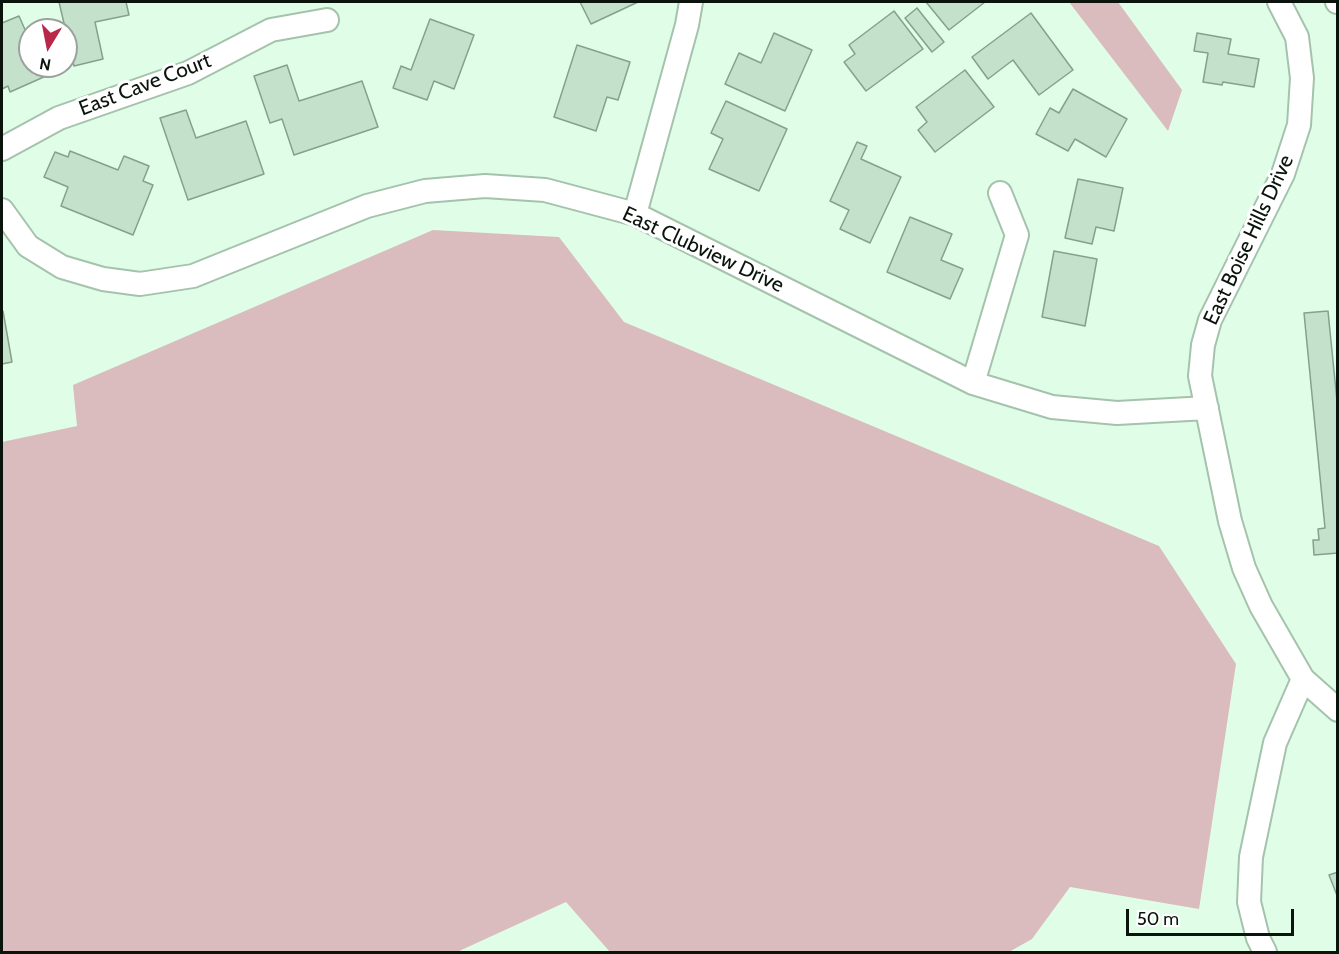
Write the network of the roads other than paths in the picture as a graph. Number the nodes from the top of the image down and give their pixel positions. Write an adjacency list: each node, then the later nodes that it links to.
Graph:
1 (691, 2): 7 (street)
2 (1279, 2): 9 (street, East Boise Hills Drive)
3 (327, 20): 4 (street, East Cave Court)
4 (2, 149)
5 (1000, 193): 8 (street)
6 (2, 210): 7 (street, East Clubview Drive)
7 (635, 214): 8 (street, East Clubview Drive)
8 (973, 383): 9 (street, East Clubview Drive)
9 (1207, 408): 10 (street, East Boise Hills Drive)
10 (1303, 679): 11 (street, East Boise Hills Drive); 12 (street)
11 (1338, 710)
12 (1265, 952)

